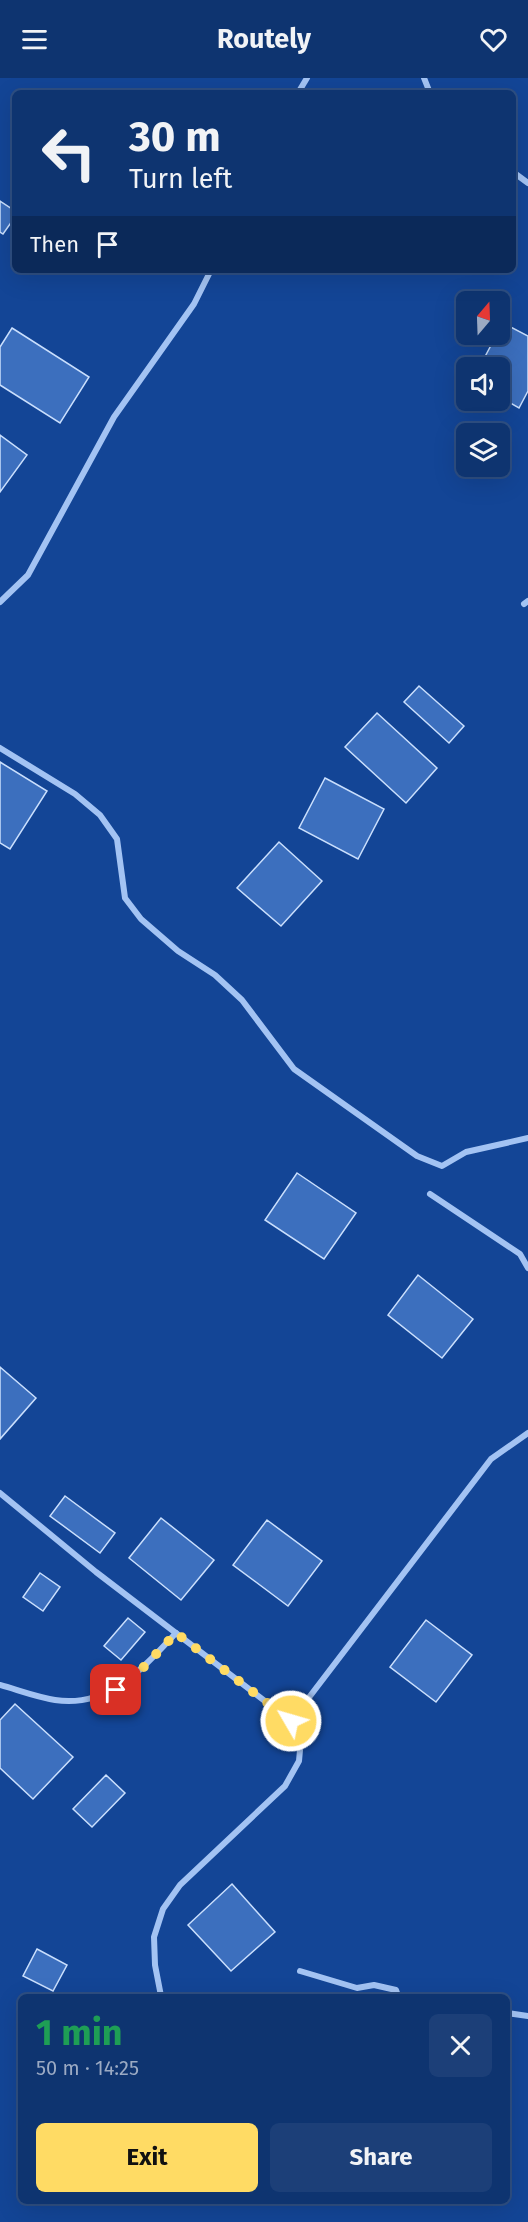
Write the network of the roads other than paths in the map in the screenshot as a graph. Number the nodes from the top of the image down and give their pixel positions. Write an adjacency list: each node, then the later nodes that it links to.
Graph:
1 (210, 273): 2 (street)
2 (0, 602)
3 (0, 748): 4 (street)
4 (528, 1138)
5 (430, 1194): 6 (street)
6 (528, 1268)
7 (528, 1434): 11 (street)
8 (0, 1493): 9 (street)
9 (176, 1633): 10 (street); 11 (street)
10 (0, 1685)
11 (291, 1721): 13 (street)
12 (300, 1971): 14 (street)
13 (161, 1994)
14 (397, 1994)
15 (510, 2013): 16 (street)
16 (528, 2016)

